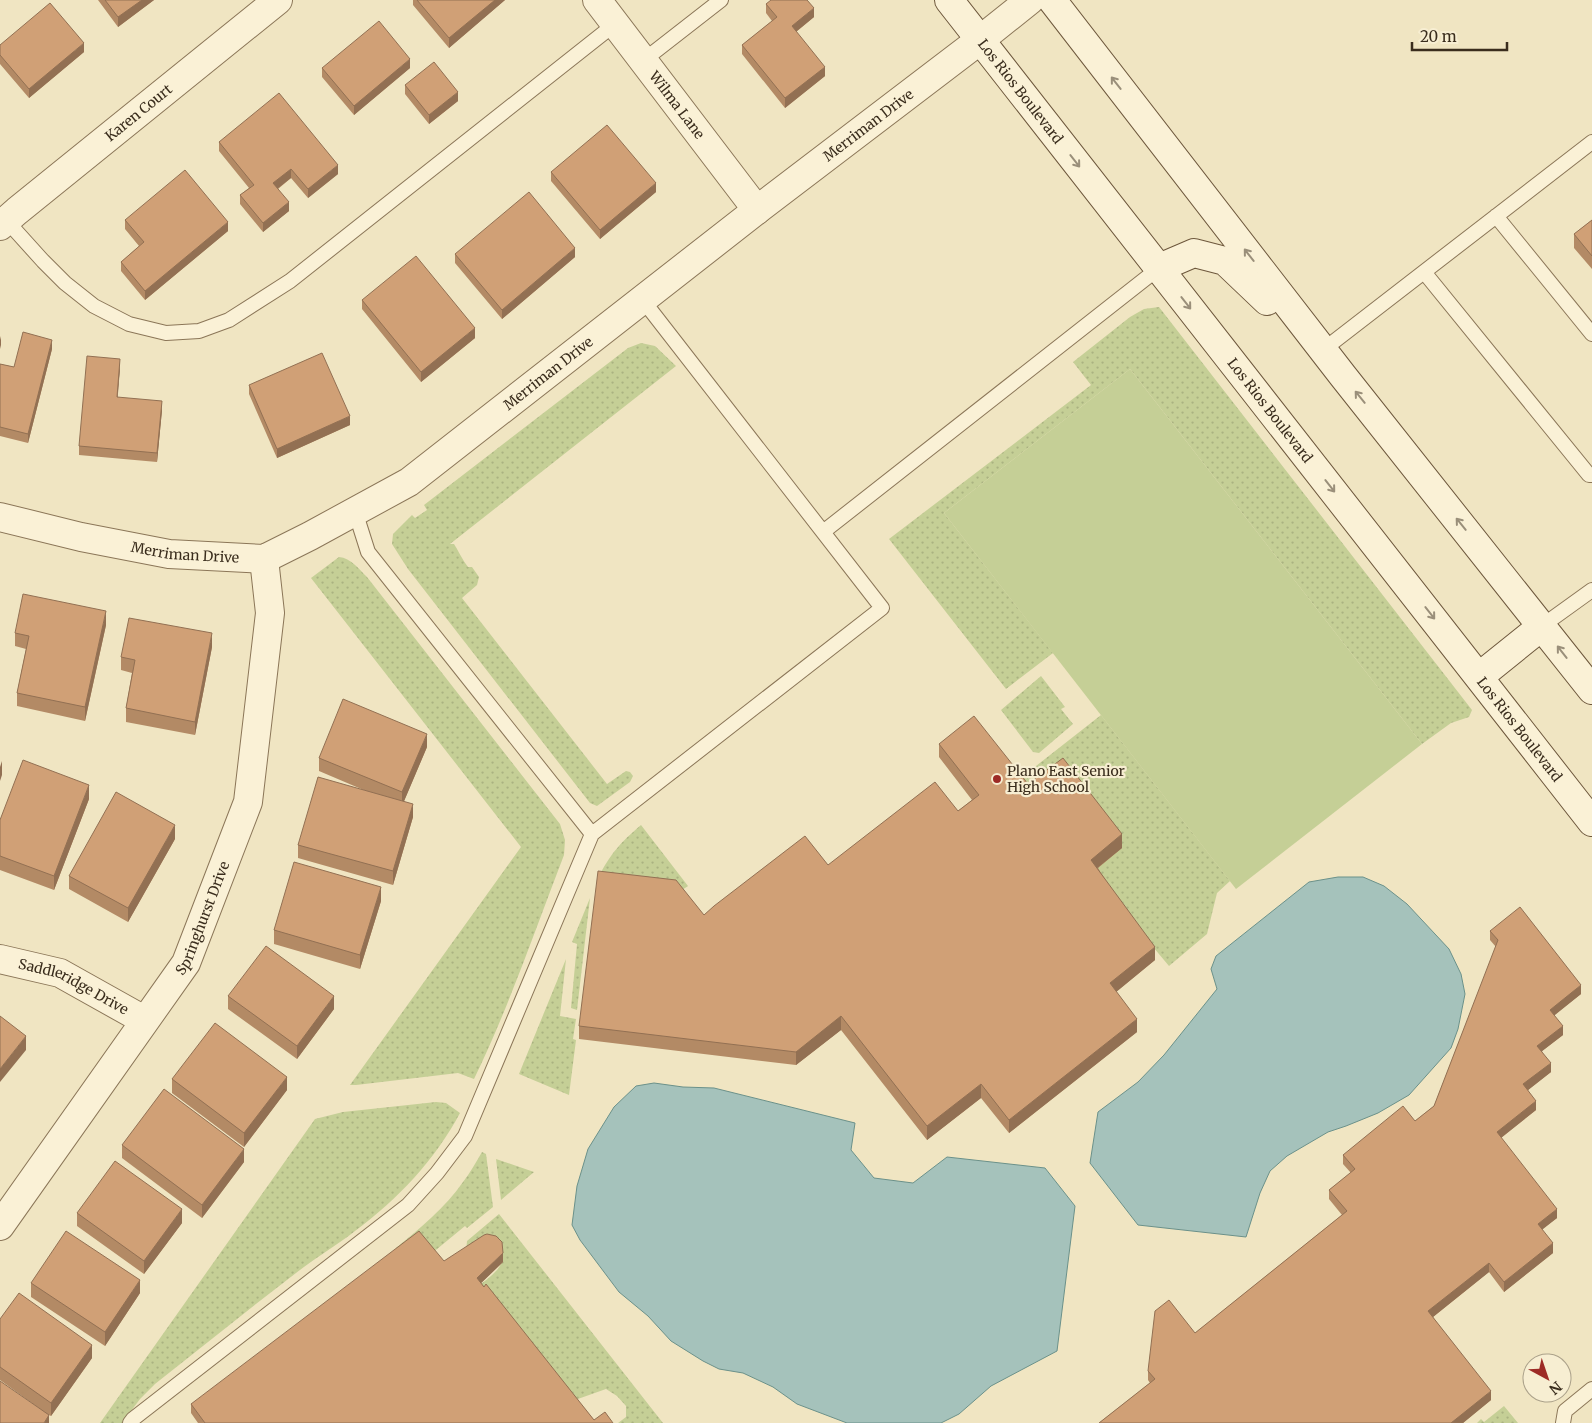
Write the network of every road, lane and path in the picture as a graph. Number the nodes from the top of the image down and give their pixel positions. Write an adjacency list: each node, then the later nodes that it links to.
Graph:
1 (278, 0): 13 (street, Karen Court)
2 (597, 0): 7 (street, Wilma Lane)
3 (721, 0): 9 (lane)
4 (949, 0): 8 (street, Los Rios Boulevard)
5 (1030, 0): 8 (street, Merriman Drive)
6 (1052, 0): 18 (street, one-way to 6)
7 (615, 24): 9 (street, Wilma Lane); 13 (lane)
8 (980, 40): 11 (street, Merriman Drive); 14 (street, Los Rios Boulevard, one-way to 14)
9 (644, 60): 11 (street, Wilma Lane)
10 (1592, 142): 12 (lane)
11 (757, 210): 16 (street, Merriman Drive)
12 (1496, 216): 15 (lane); 17 (lane)
13 (3, 223)
14 (1159, 268): 19 (street); 23 (lane); 27 (street, Los Rios Boulevard, one-way to 27)
15 (1424, 272): 18 (lane); 20 (lane)
16 (642, 299): 21 (street, Merriman Drive); 23 (lane)
17 (1592, 334)
18 (1323, 350): 19 (street)
19 (1343, 376): 26 (street, one-way to 19)
20 (1592, 475)
21 (355, 511): 24 (street, Merriman Drive); 30 (lane)
22 (0, 517): 24 (street, Merriman Drive)
23 (823, 532): 30 (lane)
24 (264, 559): 32 (street, Springhurst Drive)
25 (1592, 590): 26 (lane)
26 (1542, 626): 27 (street); 28 (street, one-way to 26)
27 (1480, 676): 29 (street, Los Rios Boulevard)
28 (1592, 690)
29 (1592, 822)
30 (592, 834): 35 (lane)
31 (0, 959): 32 (street, Saddleridge Drive)
32 (144, 1020): 33 (street, Springhurst Drive)
33 (0, 1226)
34 (1591, 1391): 36 (lane)
35 (130, 1423)
36 (1563, 1423)

